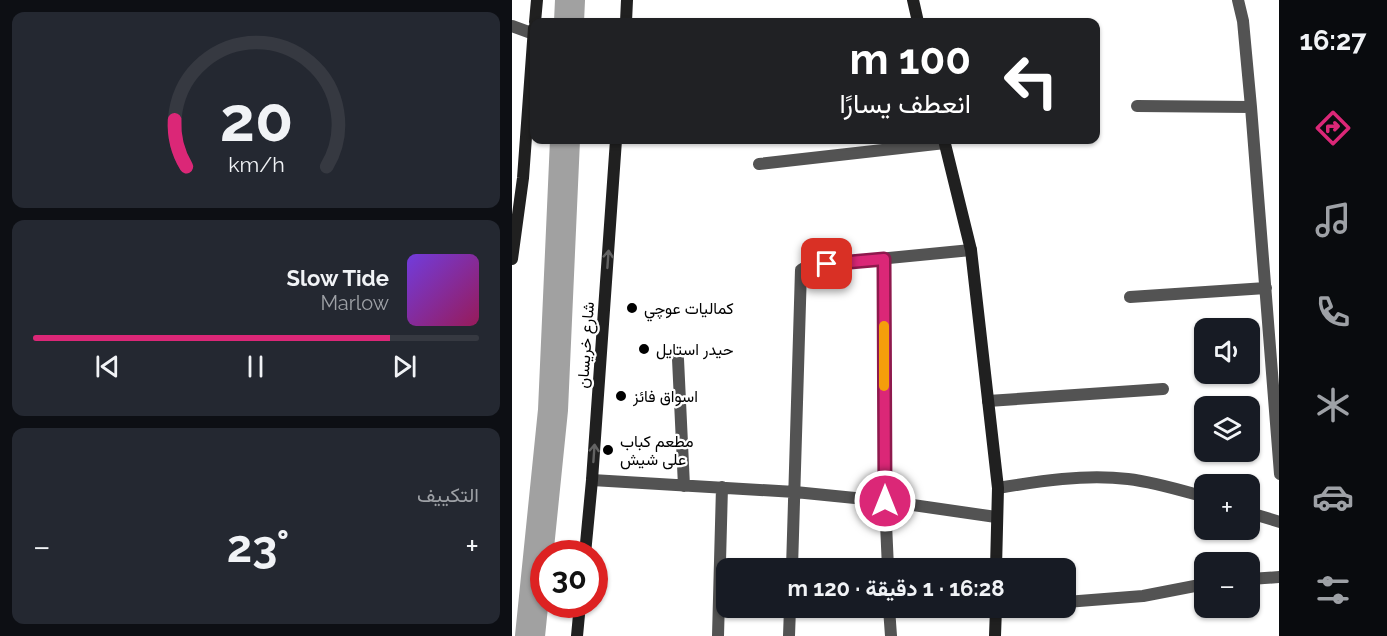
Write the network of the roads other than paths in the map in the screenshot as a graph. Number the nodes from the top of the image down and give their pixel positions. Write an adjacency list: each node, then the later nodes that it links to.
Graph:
1 (537, 0): 5 (street)
2 (628, 0): 6 (street)
3 (912, 0): 7 (street)
4 (1238, 0): 12 (street)
5 (535, 18)
6 (626, 18)
7 (917, 18)
8 (512, 26): 9 (street)
9 (530, 33)
10 (530, 86): 18 (street)
11 (1137, 106): 12 (street)
12 (1251, 107): 20 (street)
13 (616, 144): 28 (street, شارع خريسان, one-way to 13)
14 (921, 144): 16 (street)
15 (946, 144): 17 (street)
16 (759, 164)
17 (971, 250): 19 (street); 25 (street)
18 (512, 259)
19 (884, 259): 32 (street); 34 (street)
20 (1266, 288): 21 (street); 22 (street)
21 (1130, 297)
22 (1274, 339): 26 (street)
23 (678, 359): 29 (street)
24 (1163, 389): 25 (street)
25 (988, 401): 31 (street)
26 (1279, 449): 27 (street)
27 (1280, 474)
28 (592, 480): 29 (street); 38 (street, شارع خريسان)
29 (684, 486): 30 (street)
30 (722, 487): 32 (street); 51 (street)
31 (998, 488): 33 (street); 36 (street)
32 (795, 492): 34 (street); 39 (street)
33 (1194, 494)
34 (885, 501): 36 (street); 40 (street)
35 (1260, 516): 37 (street)
36 (996, 517): 41 (street)
37 (1280, 522)
38 (586, 540)
39 (792, 558)
40 (888, 558)
41 (996, 558)
42 (1280, 577): 43 (street)
43 (1260, 578)
44 (1194, 586): 45 (street)
45 (1076, 601)
46 (579, 618): 50 (street)
47 (790, 618): 52 (street)
48 (890, 618): 53 (street)
49 (996, 618): 54 (street)
50 (577, 636)
51 (718, 636)
52 (789, 636)
53 (891, 636)
54 (995, 636)

